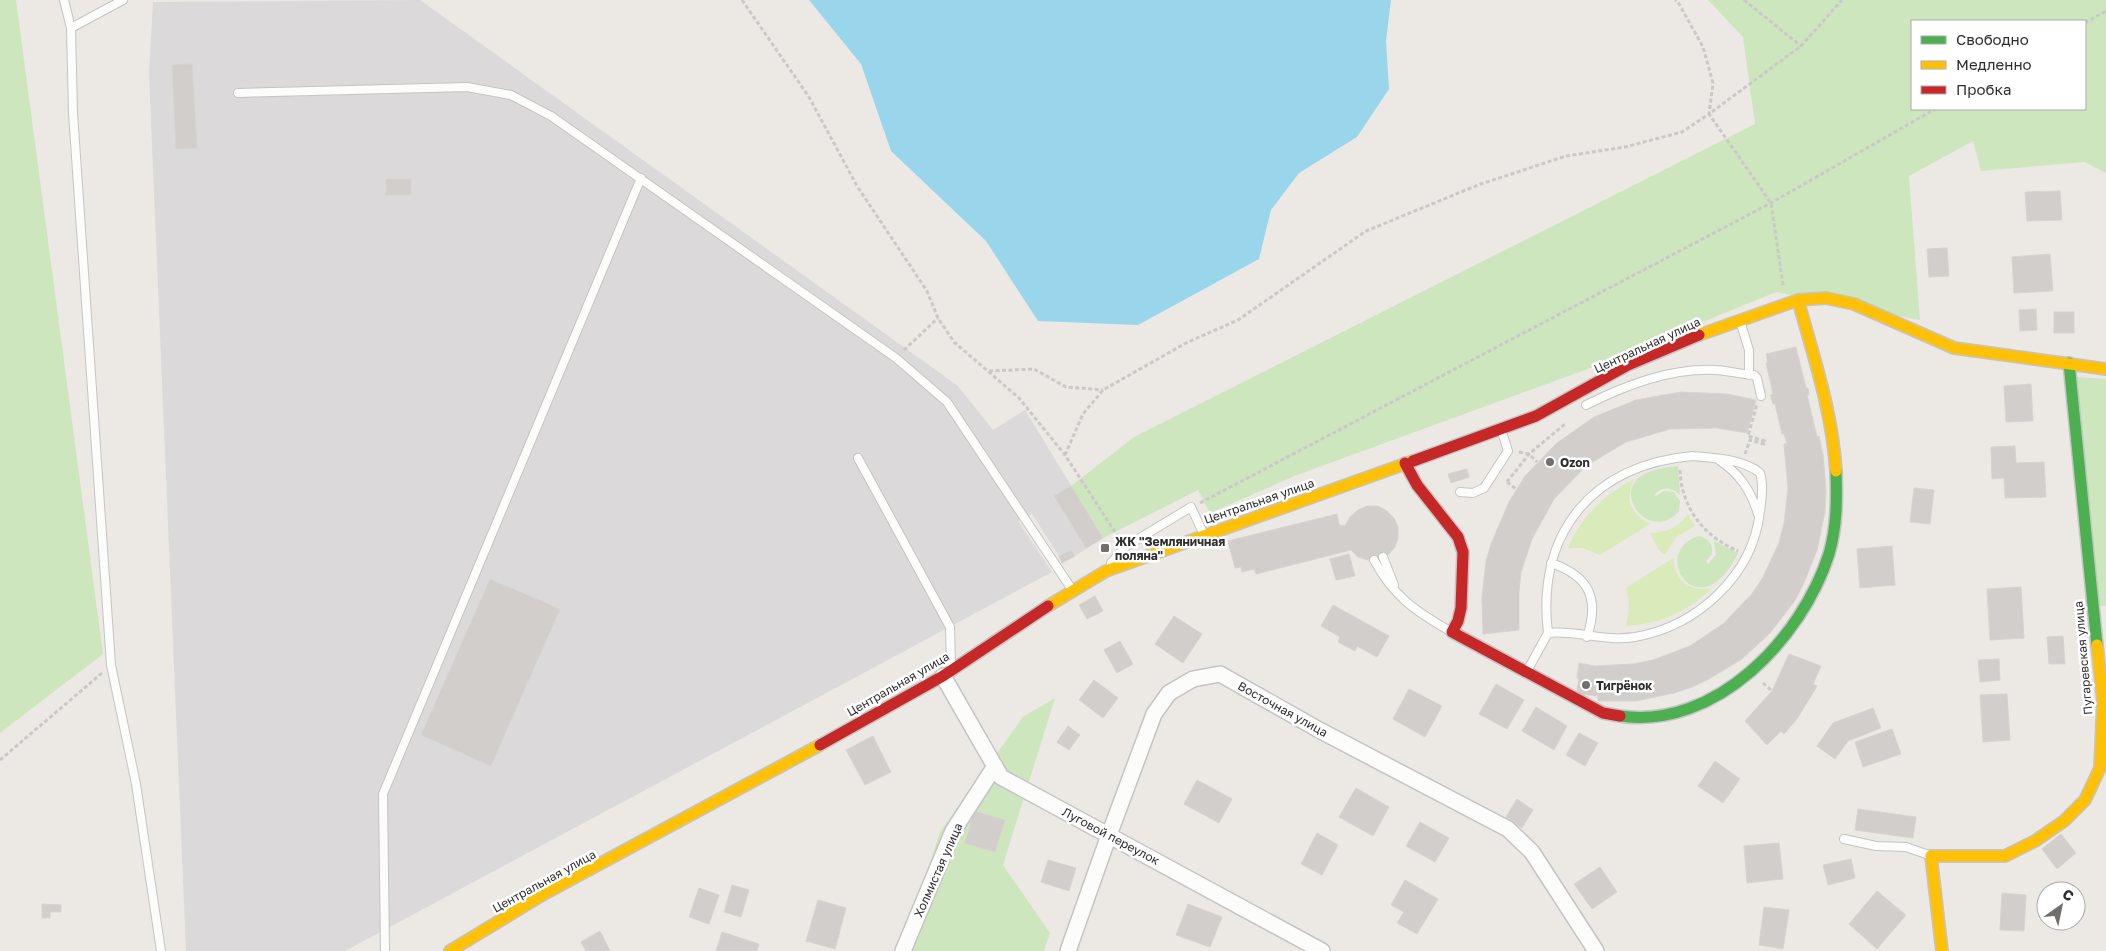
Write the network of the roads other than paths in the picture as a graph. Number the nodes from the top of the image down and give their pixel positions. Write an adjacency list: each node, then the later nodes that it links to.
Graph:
1 (64, 0): 3 (lane)
2 (123, 0): 3 (lane)
3 (71, 28): 35 (lane)
4 (238, 93): 5 (lane)
5 (641, 178): 24 (lane); 36 (lane)
6 (1798, 300): 7 (street, Центральная улица); 8 (street, Центральная улица); 29 (street)
7 (1739, 319): 10 (lane); 13 (street, Центральная улица)
8 (2069, 364): 9 (street, Центральная улица); 34 (street, Пугаревская улица)
9 (2106, 368)
10 (1749, 374): 11 (lane); 12 (lane)
11 (1760, 398)
12 (1586, 405)
13 (1501, 430): 16 (street, Центральная улица); 17 (lane)
14 (858, 458): 30 (lane)
15 (1716, 458): 18 (lane); 18 (lane); 22 (lane)
16 (1405, 463): 19 (street, Центральная улица); 26 (street)
17 (1460, 492)
18 (1760, 518): 28 (lane)
19 (1204, 535): 23 (street, Центральная улица); 23 (lane)
20 (1383, 557): 25 (lane)
21 (1374, 560): 25 (lane)
22 (1551, 563): 27 (lane); 28 (lane)
23 (1106, 571): 24 (street, Центральная улица)
24 (1072, 590): 30 (street, Центральная улица)
25 (1404, 599): 26 (lane)
26 (1452, 632): 29 (street)
27 (1548, 633): 28 (lane); 29 (lane)
28 (1587, 637)
29 (1526, 672)
30 (947, 673): 31 (street, Луговой переулок); 37 (street, Центральная улица)
31 (995, 766): 32 (street, Луговой переулок); 38 (street, Холмистая улица)
32 (1109, 835): 39 (street, Восточная улица); 40 (street, Луговой переулок); 41 (street, Восточная улица)
33 (1844, 839): 34 (lane)
34 (1931, 856): 42 (street)
35 (161, 951)
36 (385, 951)
37 (450, 951)
38 (903, 951)
39 (1068, 951)
40 (1322, 951)
41 (1596, 951)
42 (1942, 951)

